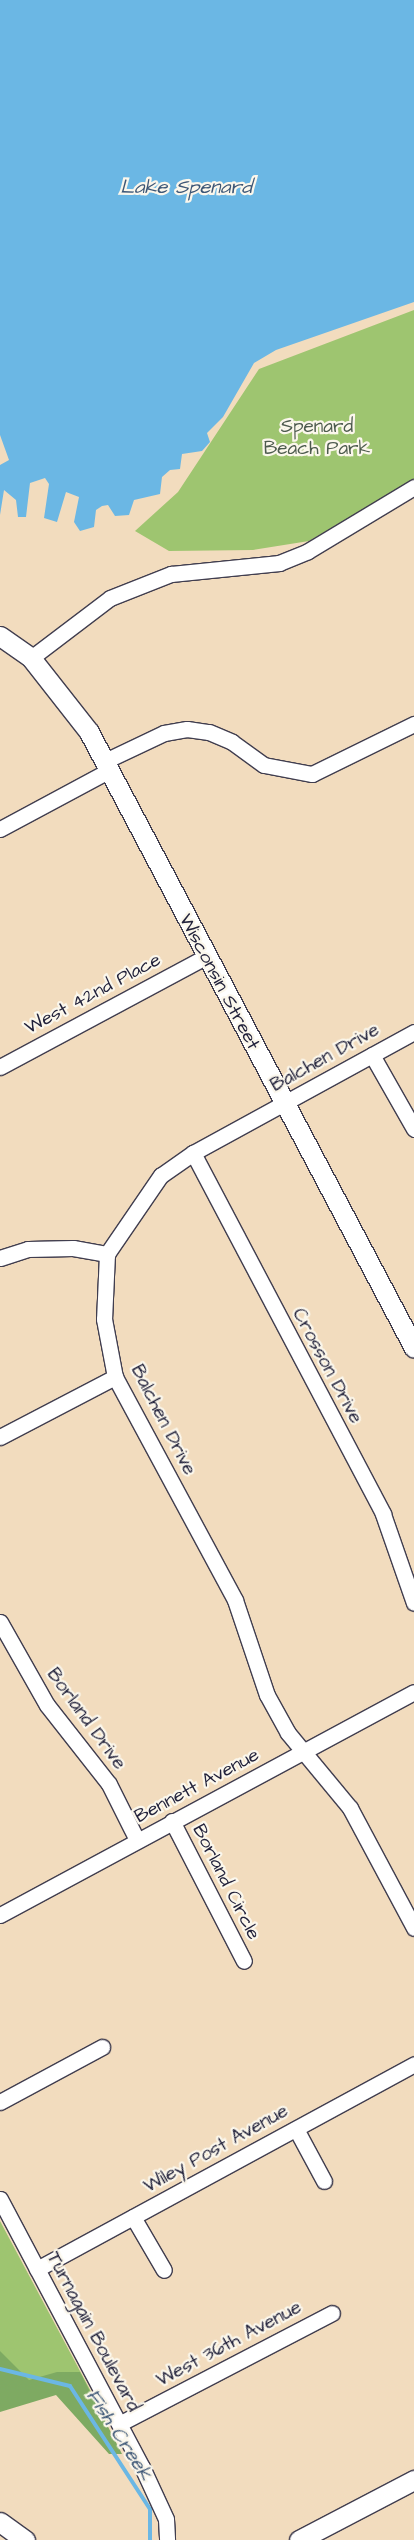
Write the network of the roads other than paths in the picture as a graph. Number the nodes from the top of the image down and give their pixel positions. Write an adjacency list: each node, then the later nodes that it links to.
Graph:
1 (414, 487): 3 (street)
2 (0, 636): 3 (street, Wisconsin Street)
3 (31, 658): 5 (street, Wisconsin Street)
4 (414, 724): 5 (street)
5 (108, 765): 6 (street); 7 (street, Wisconsin Street)
6 (0, 829)
7 (205, 957): 10 (street, West 42nd Place); 11 (street, Wisconsin Street)
8 (414, 1032): 9 (street, Balchen Drive)
9 (372, 1056): 11 (street, Balchen Drive); 12 (street)
10 (0, 1067)
11 (284, 1104): 13 (street, Balchen Drive); 16 (street, Wisconsin Street)
12 (414, 1129)
13 (192, 1153): 14 (street, Balchen Drive); 19 (street, Crosson Drive)
14 (108, 1254): 15 (street); 17 (street, Balchen Drive)
15 (0, 1258)
16 (414, 1348)
17 (115, 1377): 18 (street); 22 (street, Balchen Drive)
18 (0, 1437)
19 (414, 1603)
20 (0, 1622): 24 (street, Borland Drive)
21 (414, 1692): 22 (street, Bennett Avenue)
22 (303, 1752): 23 (street, Bennett Avenue); 26 (street, Balchen Drive)
23 (172, 1821): 24 (street, Bennett Avenue); 27 (street, Borland Circle)
24 (137, 1840): 25 (street, Bennett Avenue)
25 (0, 1915)
26 (414, 1928)
27 (244, 1961)
28 (102, 2047): 30 (street)
29 (414, 2064): 31 (street, Wiley Post Avenue)
30 (0, 2102)
31 (296, 2129): 32 (street); 34 (street, Wiley Post Avenue)
32 (324, 2181)
33 (0, 2199): 35 (street, Turnagain Boulevard)
34 (133, 2217): 35 (street, Wiley Post Avenue); 36 (street)
35 (37, 2269): 38 (street, Turnagain Boulevard)
36 (164, 2270)
37 (332, 2313): 38 (street, West 36th Avenue)
38 (119, 2424): 42 (street, Turnagain Boulevard)
39 (414, 2480): 43 (street)
40 (0, 2522): 41 (street)
41 (24, 2540)
42 (168, 2540)
43 (300, 2540)

